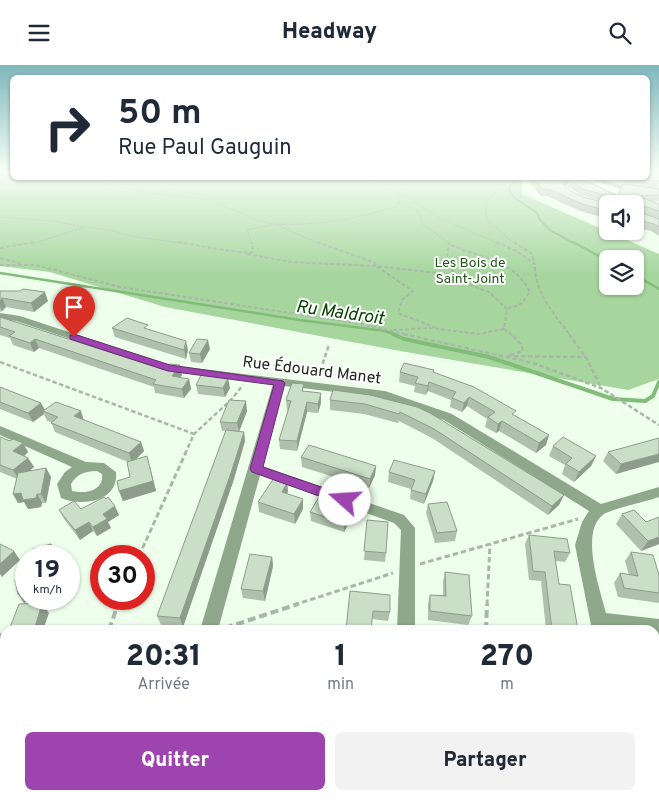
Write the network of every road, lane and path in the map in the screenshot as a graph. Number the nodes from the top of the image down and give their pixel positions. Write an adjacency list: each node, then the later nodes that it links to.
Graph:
1 (225, 206): 7 (path)
2 (397, 206): 7 (path)
3 (408, 206): 9 (path)
4 (421, 206): 14 (path)
5 (485, 206): 14 (path)
6 (0, 217): 8 (path)
7 (275, 224): 11 (path); 16 (path)
8 (86, 227): 10 (path); 11 (path)
9 (451, 245): 17 (path); 18 (path)
10 (0, 248)
11 (246, 254): 16 (path)
12 (0, 257): 13 (path)
13 (22, 264): 15 (path); 22 (path)
14 (535, 264): 26 (path)
15 (0, 265)
16 (376, 266): 17 (path); 20 (path)
17 (457, 276): 18 (path)
18 (507, 309): 21 (path)
19 (0, 316): 28 (street, Rue Édouard Manet)
20 (436, 328): 21 (path); 22 (path)
21 (504, 329): 25 (path)
22 (391, 330): 24 (path)
23 (329, 345): 30 (path)
24 (500, 356): 25 (path); 31 (path)
25 (507, 356): 26 (path)
26 (587, 357): 31 (path)
27 (0, 362): 34 (path)
28 (249, 379): 29 (street, Rue Édouard Manet); 34 (path)
29 (279, 383): 30 (street, Rue Édouard Manet); 36 (street)
30 (314, 387): 38 (street, Rue Édouard Manet)
31 (601, 388): 32 (path)
32 (659, 425)
33 (0, 430): 35 (street)
34 (194, 434): 40 (path)
35 (85, 467)
36 (256, 469): 43 (street); 44 (street)
37 (659, 492): 38 (street)
38 (599, 510): 46 (street)
39 (490, 544): 45 (path)
40 (144, 545)
41 (116, 610): 42 (path)
42 (112, 625)
43 (210, 625)
44 (406, 625)
45 (486, 625)
46 (600, 625)

